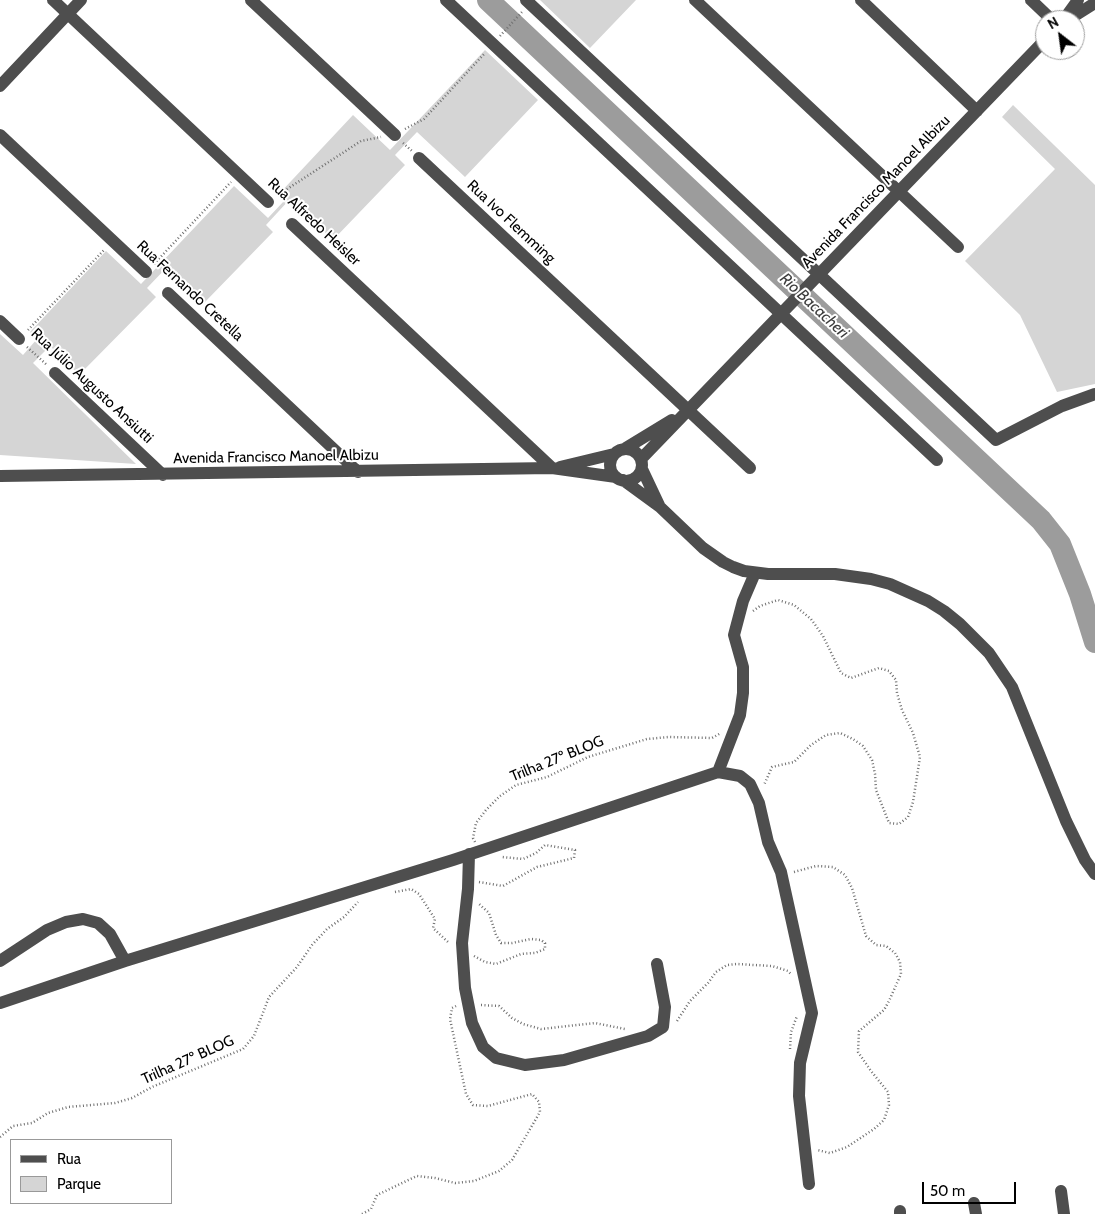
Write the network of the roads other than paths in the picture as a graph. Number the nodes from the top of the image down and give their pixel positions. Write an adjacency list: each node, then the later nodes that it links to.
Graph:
1 (53, 0): 12 (street, Rua Alfredo Heisler)
2 (80, 0): 12 (street)
3 (251, 0): 17 (street)
4 (446, 0): 26 (street)
5 (695, 0): 19 (street)
6 (861, 0): 15 (street)
7 (1031, 0): 10 (street)
8 (1095, 3): 11 (street)
9 (525, 5): 24 (street)
10 (1042, 10)
11 (1084, 10)
12 (68, 14): 14 (street); 20 (street, Rua Alfredo Heisler)
13 (1035, 50): 15 (street, Avenida Francisco Manoel Albizu)
14 (0, 86)
15 (977, 111): 19 (street, Avenida Francisco Manoel Albizu)
16 (0, 135): 23 (street, Rua Fernando Cretella)
17 (395, 135)
18 (419, 158): 31 (street, Rua Ivo Flemming)
19 (899, 191): 22 (street); 24 (street, Avenida Francisco Manoel Albizu)
20 (268, 202)
21 (292, 224): 35 (street, Rua Alfredo Heisler)
22 (958, 247)
23 (146, 272)
24 (817, 277): 26 (street, Avenida Francisco Manoel Albizu); 30 (street)
25 (168, 293): 37 (street, Rua Fernando Cretella)
26 (785, 310): 31 (street, Avenida Francisco Manoel Albizu); 33 (street)
27 (0, 321): 28 (street, Rua Júlio Augusto Ansiutti)
28 (19, 339)
29 (55, 373): 38 (street, Rua Júlio Augusto Ansiutti)
30 (1095, 394)
31 (688, 410): 32 (street, Avenida Francisco Manoel Albizu); 34 (street, Avenida Francisco Manoel Albizu); 36 (street, Rua Ivo Flemming)
32 (620, 451): 34 (street); 35 (street, Avenida Francisco Manoel Albizu); 40 (street)
33 (937, 460)
34 (641, 464): 40 (street); 41 (street)
35 (552, 468): 37 (street, Avenida Francisco Manoel Albizu); 40 (street, Avenida Francisco Manoel Albizu)
36 (750, 468)
37 (358, 472): 38 (street, Avenida Francisco Manoel Albizu)
38 (163, 475): 39 (street, Avenida Francisco Manoel Albizu)
39 (0, 476)
40 (619, 479): 41 (street)
41 (660, 508): 42 (street)
42 (755, 572): 43 (street); 45 (street)
43 (718, 772): 44 (street); 50 (street)
44 (475, 852): 46 (street); 48 (street)
45 (1095, 874)
46 (125, 960): 47 (street); 49 (street)
47 (0, 961)
48 (657, 964)
49 (0, 1003)
50 (809, 1184)
51 (1061, 1191): 52 (street)
52 (1064, 1214)

